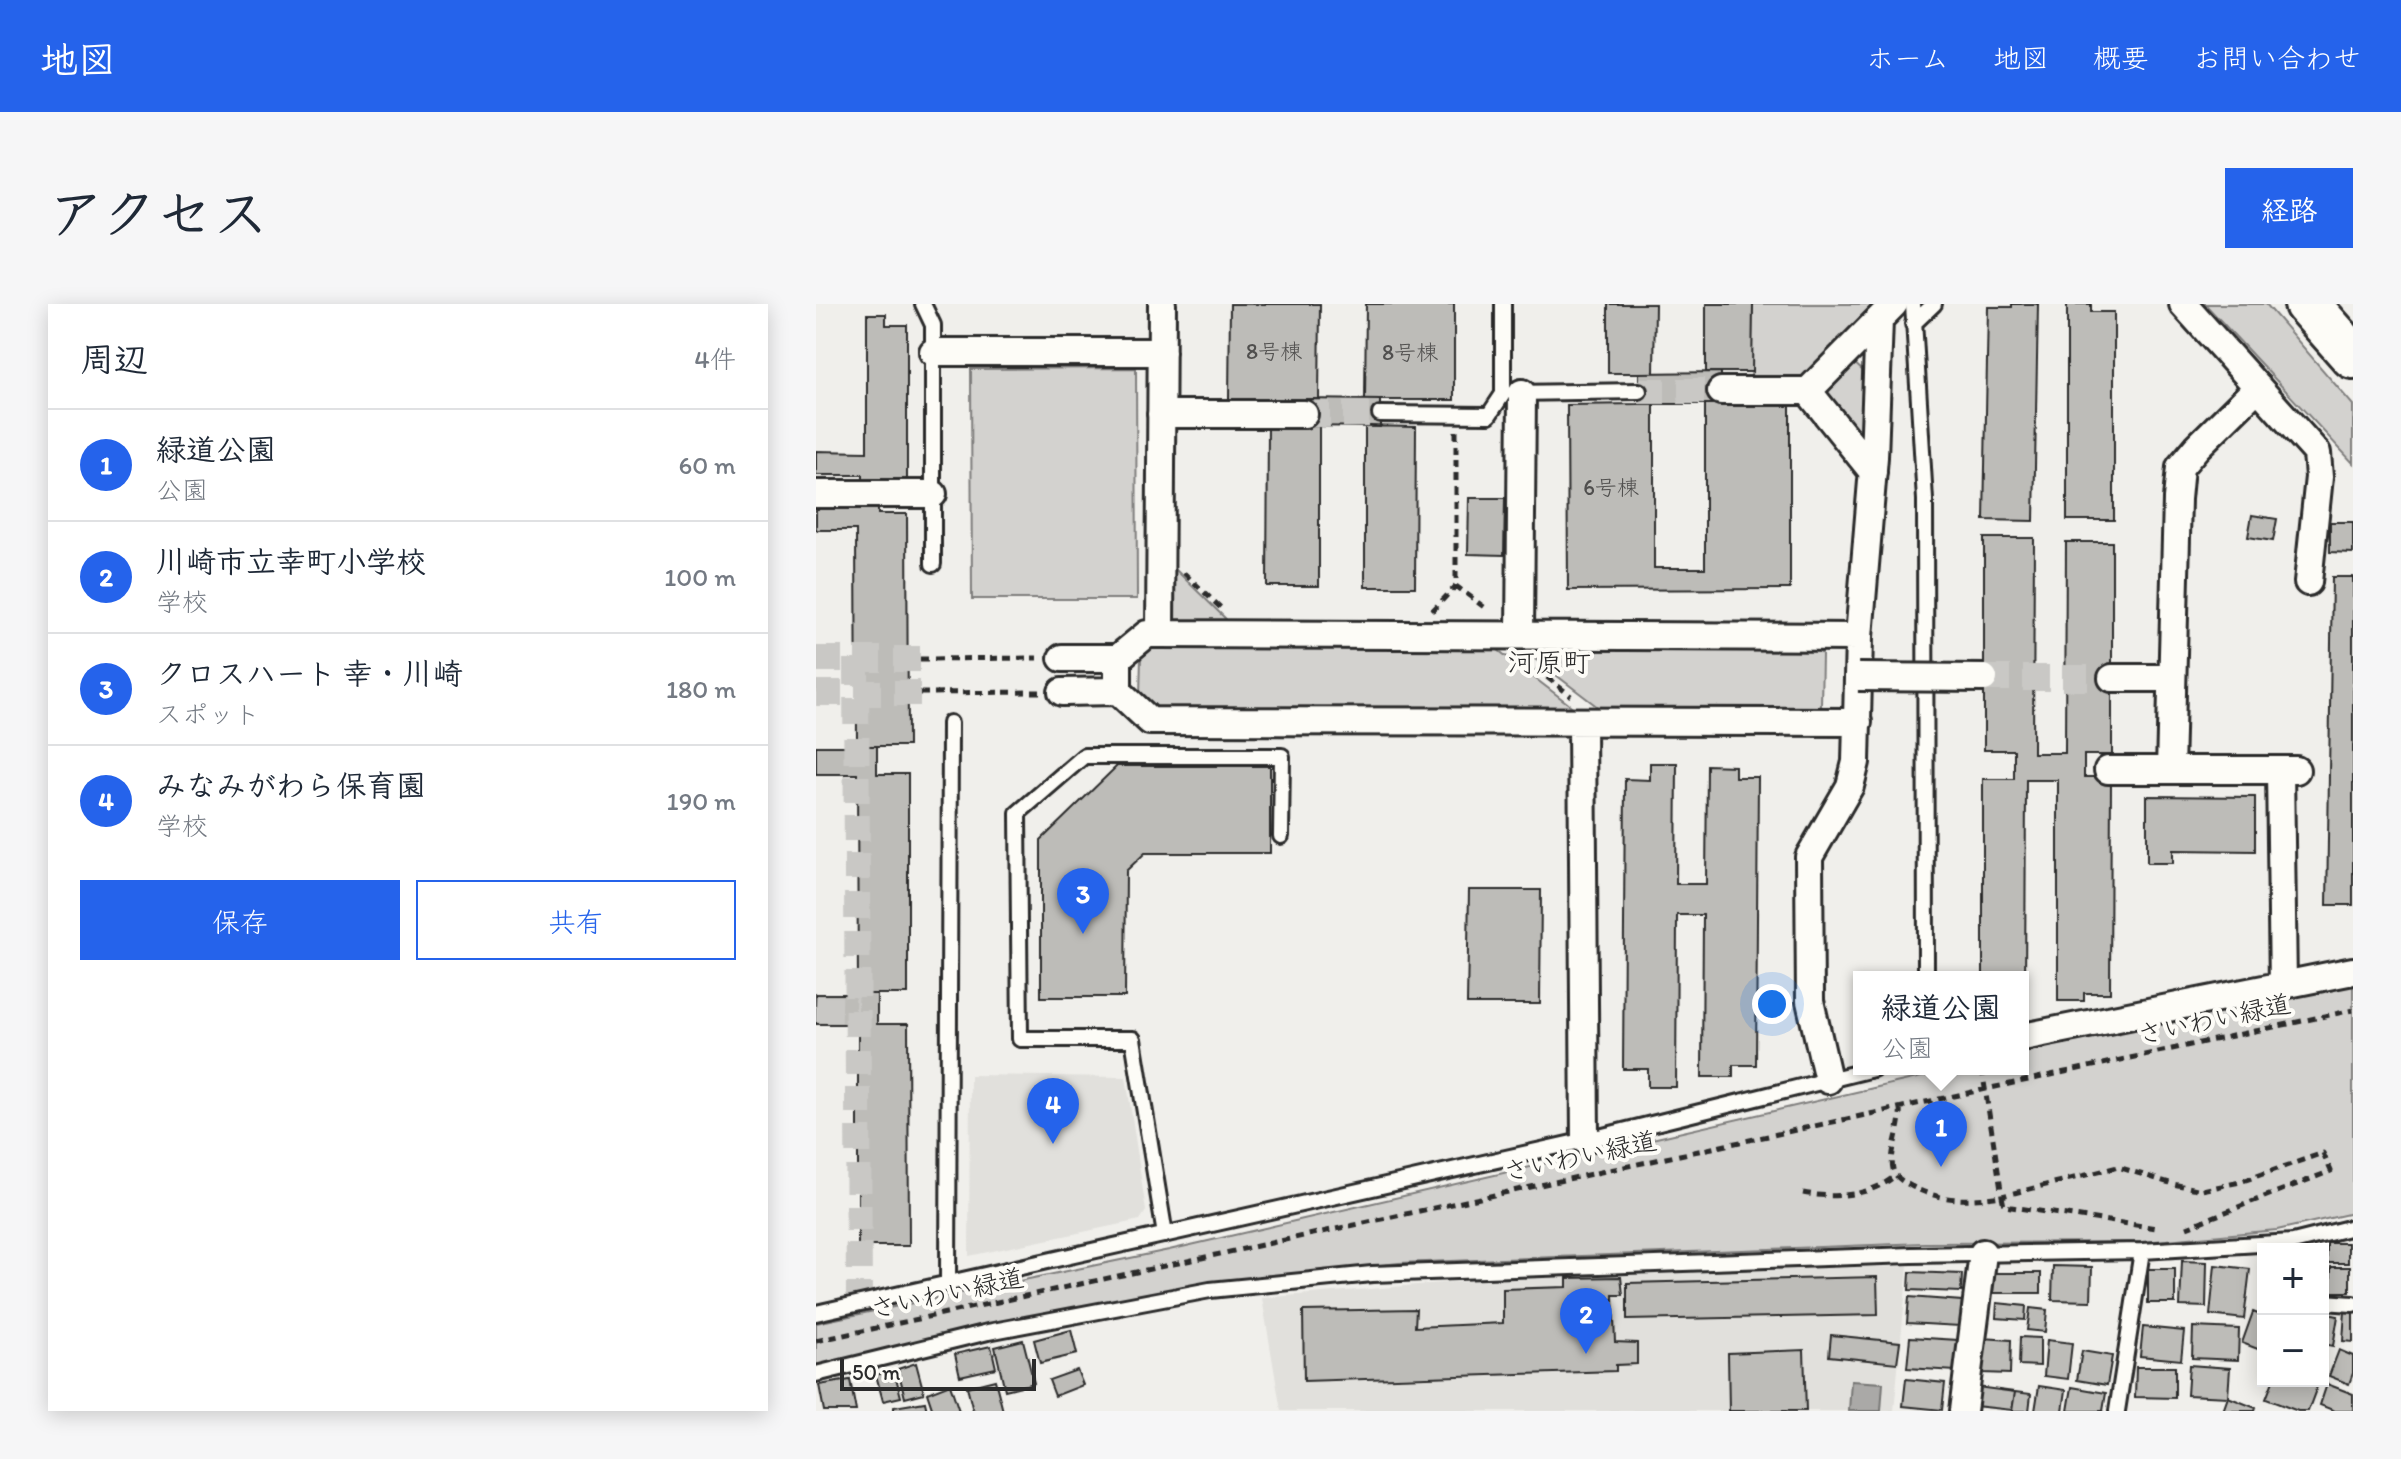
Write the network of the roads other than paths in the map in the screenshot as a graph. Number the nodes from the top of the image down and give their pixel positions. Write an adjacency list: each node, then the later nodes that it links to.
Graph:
1 (923, 304): 12 (lane)
2 (1162, 304): 13 (street)
3 (1503, 304): 19 (lane)
4 (1913, 304): 11 (lane)
5 (1934, 304): 11 (lane)
6 (2183, 304): 15 (street)
7 (2307, 304): 14 (highway)
8 (2348, 304): 9 (highway)
9 (2353, 310)
10 (1886, 312): 18 (street); 23 (street)
11 (1913, 324): 45 (lane)
12 (933, 352): 13 (street); 25 (lane)
13 (1162, 352): 20 (street)
14 (2353, 356)
15 (2258, 387): 27 (street); 36 (street)
16 (1639, 391): 19 (lane)
17 (1721, 391): 18 (street)
18 (1808, 391): 23 (street)
19 (1513, 393): 22 (lane); 29 (street)
20 (1161, 414): 21 (street); 28 (street)
21 (1304, 414)
22 (1380, 414)
23 (1873, 472): 30 (street)
24 (816, 494): 25 (street)
25 (933, 494): 26 (lane)
26 (933, 564)
27 (2308, 582)
28 (1160, 634): 29 (street); 32 (street)
29 (1520, 635): 30 (street)
30 (1859, 637): 33 (street)
31 (1062, 658): 32 (street)
32 (1118, 658): 37 (street)
33 (1858, 677): 34 (street, bridge); 40 (street)
34 (1984, 678)
35 (2112, 678): 36 (street)
36 (2172, 678): 43 (street)
37 (1118, 691): 38 (street); 39 (street)
38 (1062, 692)
39 (1592, 722): 40 (street); 51 (street)
40 (1858, 722): 50 (street)
41 (950, 723): 56 (lane)
42 (2108, 770): 43 (street)
43 (2170, 770): 47 (street)
44 (1281, 836): 53 (lane)
45 (1926, 971)
46 (2353, 971): 47 (street)
47 (2283, 986): 48 (street)
48 (2029, 1036)
49 (1853, 1074): 50 (lane)
50 (1828, 1080): 51 (lane)
51 (1585, 1140): 53 (lane)
52 (2353, 1227): 54 (lane)
53 (1165, 1235): 56 (lane)
54 (2142, 1251): 55 (lane); 62 (lane)
55 (1983, 1253): 60 (lane); 61 (street)
56 (948, 1284): 59 (lane)
57 (2329, 1302): 58 (lane)
58 (2353, 1304)
59 (816, 1313)
60 (816, 1374)
61 (1963, 1411)
62 (2117, 1411)

